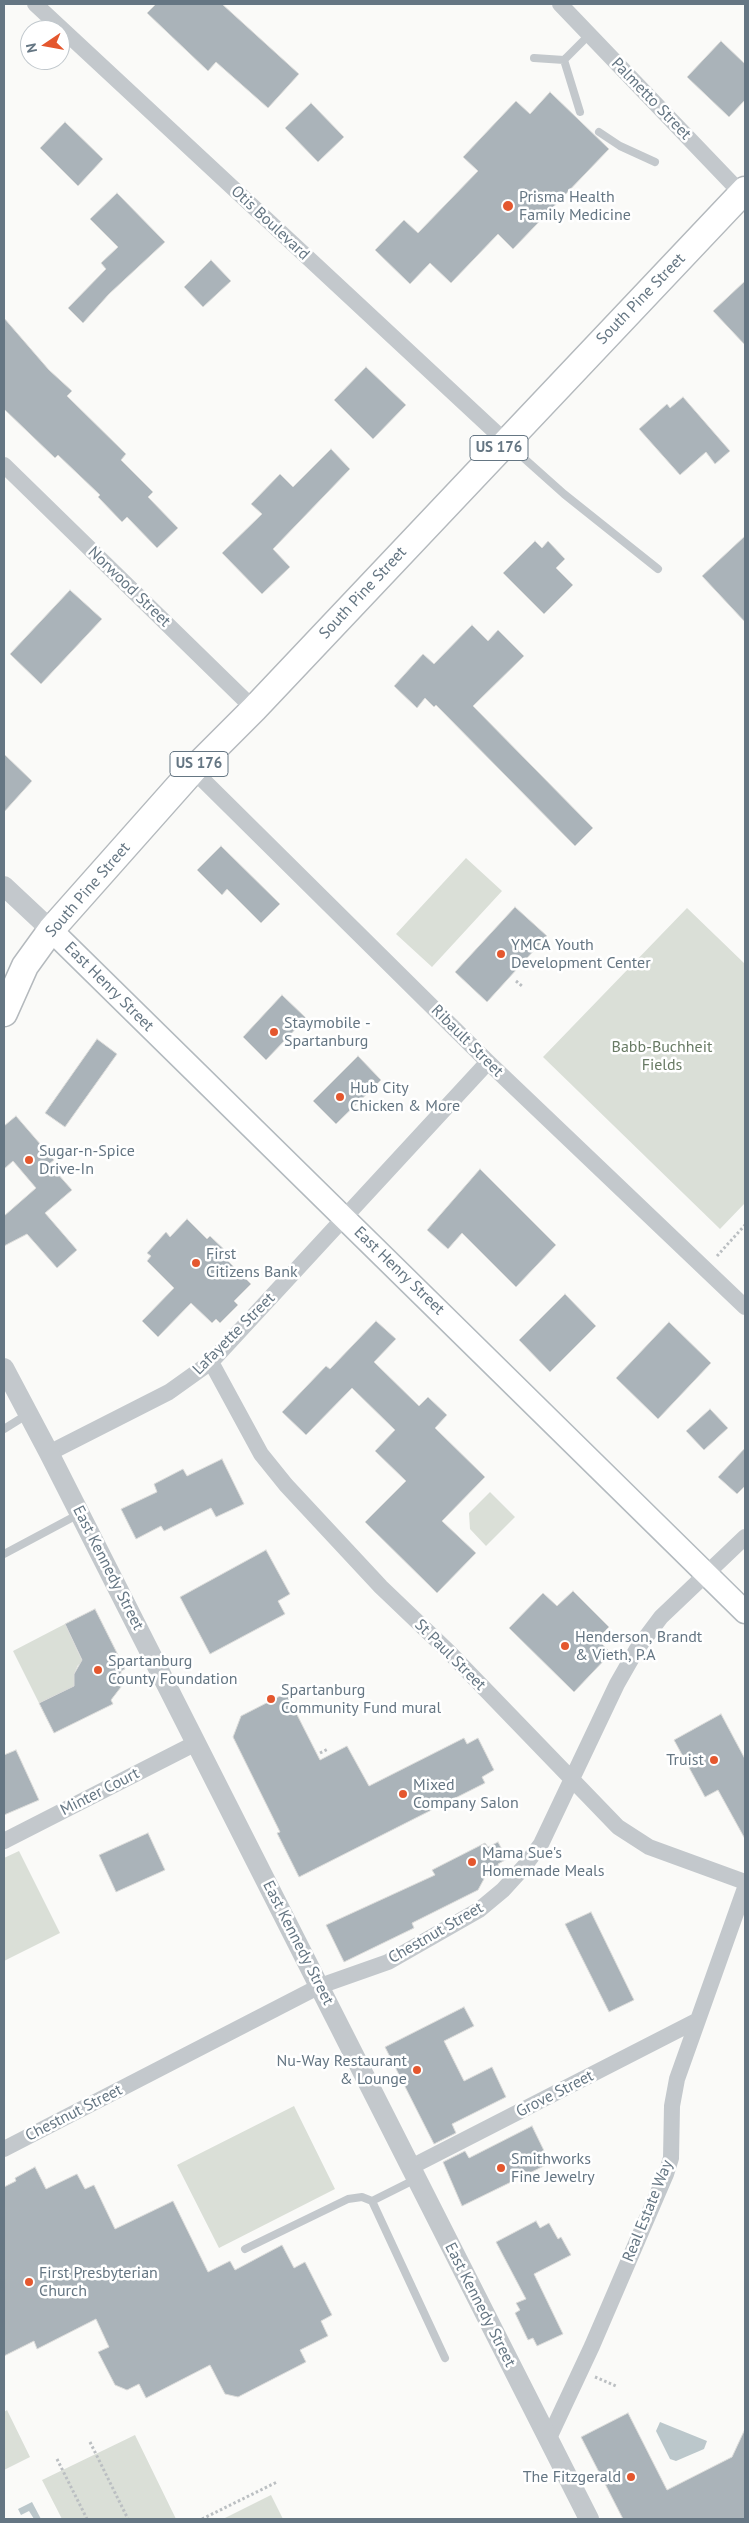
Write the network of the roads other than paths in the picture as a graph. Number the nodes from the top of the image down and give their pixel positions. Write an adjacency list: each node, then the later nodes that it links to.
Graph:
1 (35, 4): 10 (street, Otis Boulevard)
2 (560, 4): 3 (street, Palmetto Street)
3 (590, 34): 5 (lane); 9 (street, Palmetto Street)
4 (534, 58): 5 (lane)
5 (564, 60): 6 (lane)
6 (580, 112)
7 (599, 132): 8 (lane)
8 (655, 162)
9 (743, 192): 10 (highway, South Pine Street / US 176)
10 (505, 442): 12 (lane); 13 (highway, South Pine Street / US 176)
11 (4, 465): 13 (street, Norwood Street)
12 (658, 569)
13 (254, 709): 14 (highway, South Pine Street / US 176)
14 (193, 770): 16 (highway, South Pine Street / US 176); 18 (street, Ribault Street)
15 (4, 886): 16 (street)
16 (51, 930): 17 (highway, South Pine Street / US 176); 19 (main road, East Henry Street)
17 (4, 1013)
18 (488, 1062): 19 (street, Lafayette Street); 20 (street, Ribault Street)
19 (344, 1218): 21 (street, Lafayette Street); 29 (main road, East Henry Street)
20 (745, 1307)
21 (210, 1362): 25 (street, Lafayette Street); 32 (street, St Paul Street)
22 (4, 1368): 23 (street, East Kennedy Street)
23 (28, 1414): 24 (lane); 25 (street, East Kennedy Street)
24 (4, 1429)
25 (49, 1452): 26 (street, East Kennedy Street)
26 (80, 1513): 28 (lane); 31 (street, East Kennedy Street)
27 (745, 1537): 29 (street, Chestnut Street)
28 (4, 1554)
29 (707, 1572): 30 (main road, East Henry Street); 32 (street, Chestnut Street)
30 (745, 1612)
31 (196, 1743): 33 (street, Minter Court); 36 (street, East Kennedy Street)
32 (573, 1779): 34 (street, St Paul Street); 36 (street, Chestnut Street)
33 (4, 1841)
34 (745, 1882)
35 (745, 1888): 37 (street, Real Estate Way)
36 (320, 1986): 38 (street, Chestnut Street); 39 (street, East Kennedy Street)
37 (698, 2020): 39 (street, Grove Street); 43 (street, Real Estate Way)
38 (4, 2148)
39 (414, 2173): 40 (lane); 43 (street, East Kennedy Street)
40 (372, 2201): 41 (lane); 42 (lane)
41 (245, 2250)
42 (445, 2358)
43 (548, 2440): 44 (street, East Kennedy Street)
44 (589, 2519)

